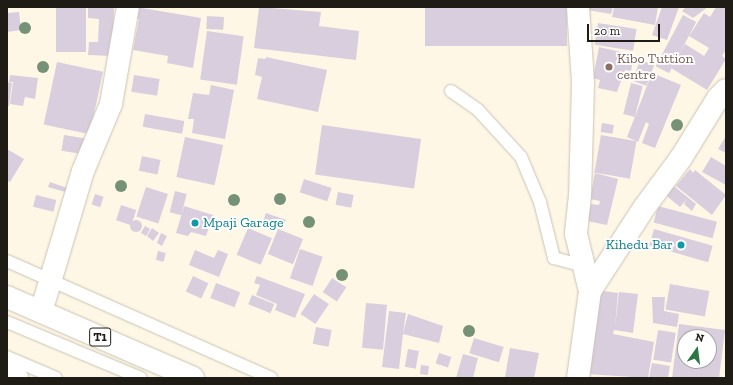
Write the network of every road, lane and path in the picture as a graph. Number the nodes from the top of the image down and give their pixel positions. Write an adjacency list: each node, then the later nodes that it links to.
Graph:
1 (128, 7): 7 (main road)
2 (578, 7): 6 (main road)
3 (452, 91): 6 (lane)
4 (723, 96): 8 (main road)
5 (7, 261): 7 (lane)
6 (584, 266): 8 (main road)
7 (49, 278): 10 (main road); 18 (lane)
8 (590, 292): 19 (main road)
9 (7, 297): 10 (main road, T1)
10 (41, 312): 17 (main road, T1)
11 (7, 322): 16 (lane)
12 (7, 357): 15 (lane)
13 (7, 374): 14 (main road)
14 (17, 378)
15 (56, 378)
16 (141, 378)
17 (193, 378)
18 (271, 378)
19 (578, 378)

